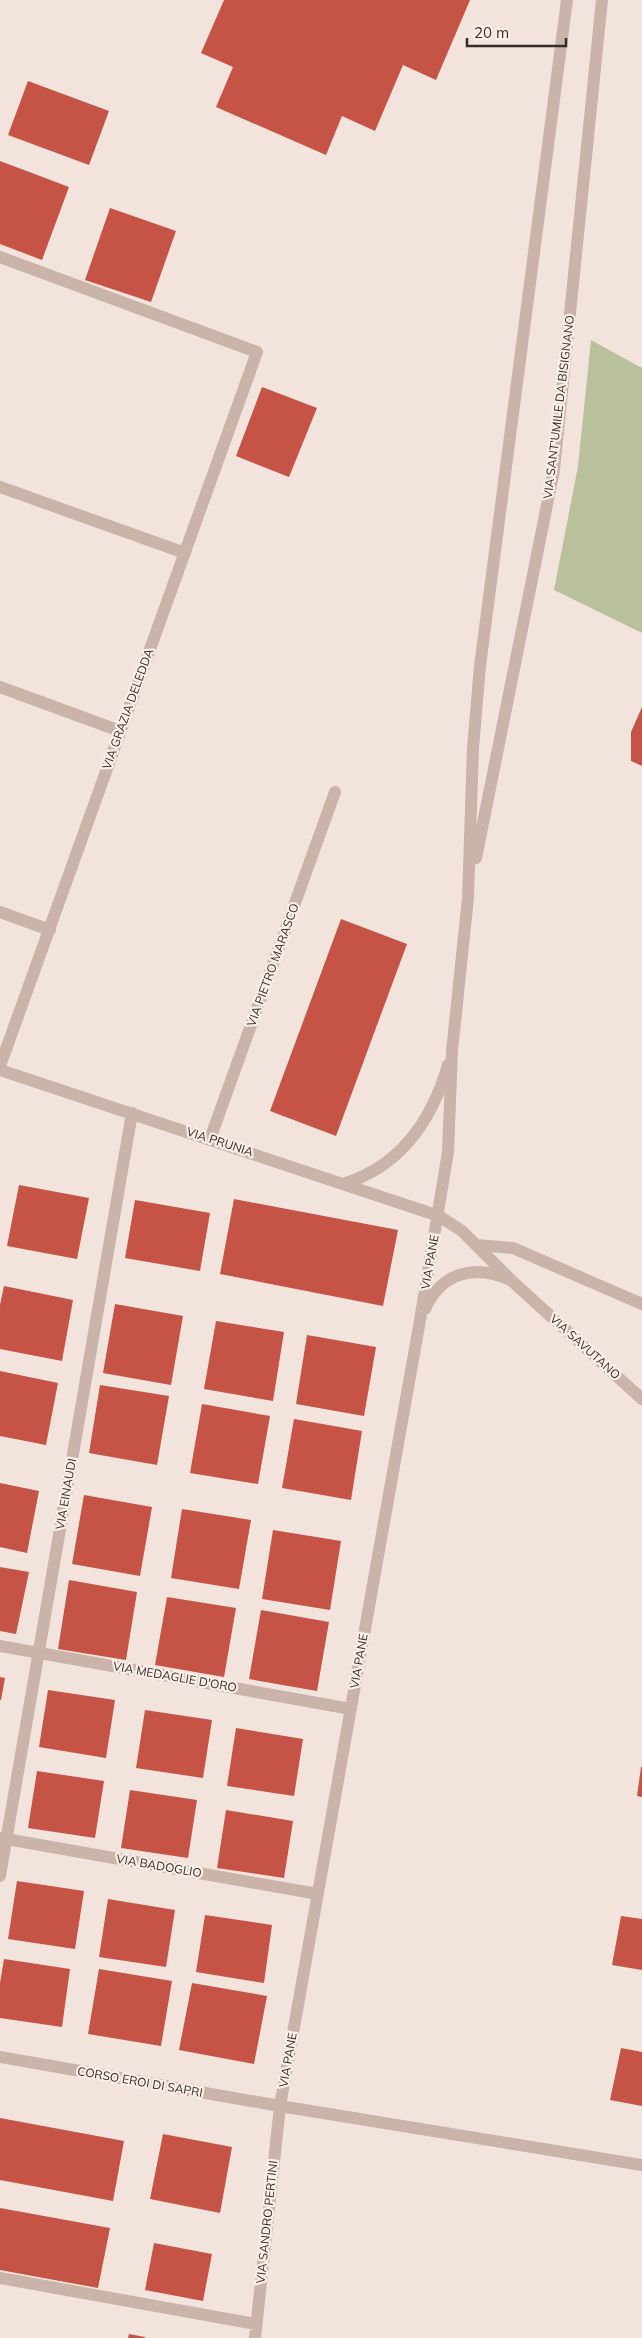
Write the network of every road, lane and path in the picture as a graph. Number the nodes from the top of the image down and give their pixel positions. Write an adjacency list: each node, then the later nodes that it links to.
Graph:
1 (567, 0): 9 (street, VIA SANT'UMILE DA BISIGNANO)
2 (602, 0): 9 (street, VIA SANT'UMILE DA BISIGNANO)
3 (0, 257): 5 (street, VIA GRAZIA DELEDDA)
4 (0, 487): 5 (street)
5 (185, 552): 7 (street, VIA GRAZIA DELEDDA)
6 (0, 687): 7 (street)
7 (120, 731): 11 (street, VIA GRAZIA DELEDDA)
8 (335, 792): 15 (street, VIA PIETRO MARASCO)
9 (468, 898): 12 (street, VIA SANT'UMILE DA BISIGNANO)
10 (0, 912): 11 (street)
11 (50, 930): 13 (street, VIA GRAZIA DELEDDA)
12 (452, 1051): 16 (street); 17 (street, VIA PANE)
13 (0, 1068): 14 (street, VIA PRUNIA)
14 (132, 1113): 15 (street, VIA PRUNIA); 24 (street, VIA EINAUDI)
15 (210, 1139): 16 (street, VIA PRUNIA)
16 (346, 1184): 17 (street, VIA PRUNIA)
17 (439, 1216): 18 (street, VIA PRUNIA); 21 (street, VIA PANE)
18 (476, 1245): 19 (street, VIA SAVUTANO); 20 (street)
19 (513, 1282): 21 (street); 22 (street, VIA SAVUTANO)
20 (642, 1304)
21 (419, 1326): 25 (street, VIA PANE)
22 (642, 1399)
23 (0, 1646): 24 (street, VIA MEDAGLIE D'ORO)
24 (38, 1653): 25 (street, VIA MEDAGLIE D'ORO); 26 (street, VIA EINAUDI)
25 (351, 1709): 28 (street, VIA PANE)
26 (3, 1839): 27 (street, VIA EINAUDI); 28 (street, VIA BADOGLIO)
27 (0, 1876)
28 (318, 1894): 30 (street, VIA PANE)
29 (0, 2056): 30 (street, CORSO EROI DI SAPRI)
30 (280, 2106): 31 (street, CORSO EROI DI SAPRI); 33 (street, VIA SANDRO PERTINI)
31 (642, 2165)
32 (0, 2278): 33 (street)
33 (256, 2324): 34 (street, VIA SANDRO PERTINI)
34 (254, 2338)

